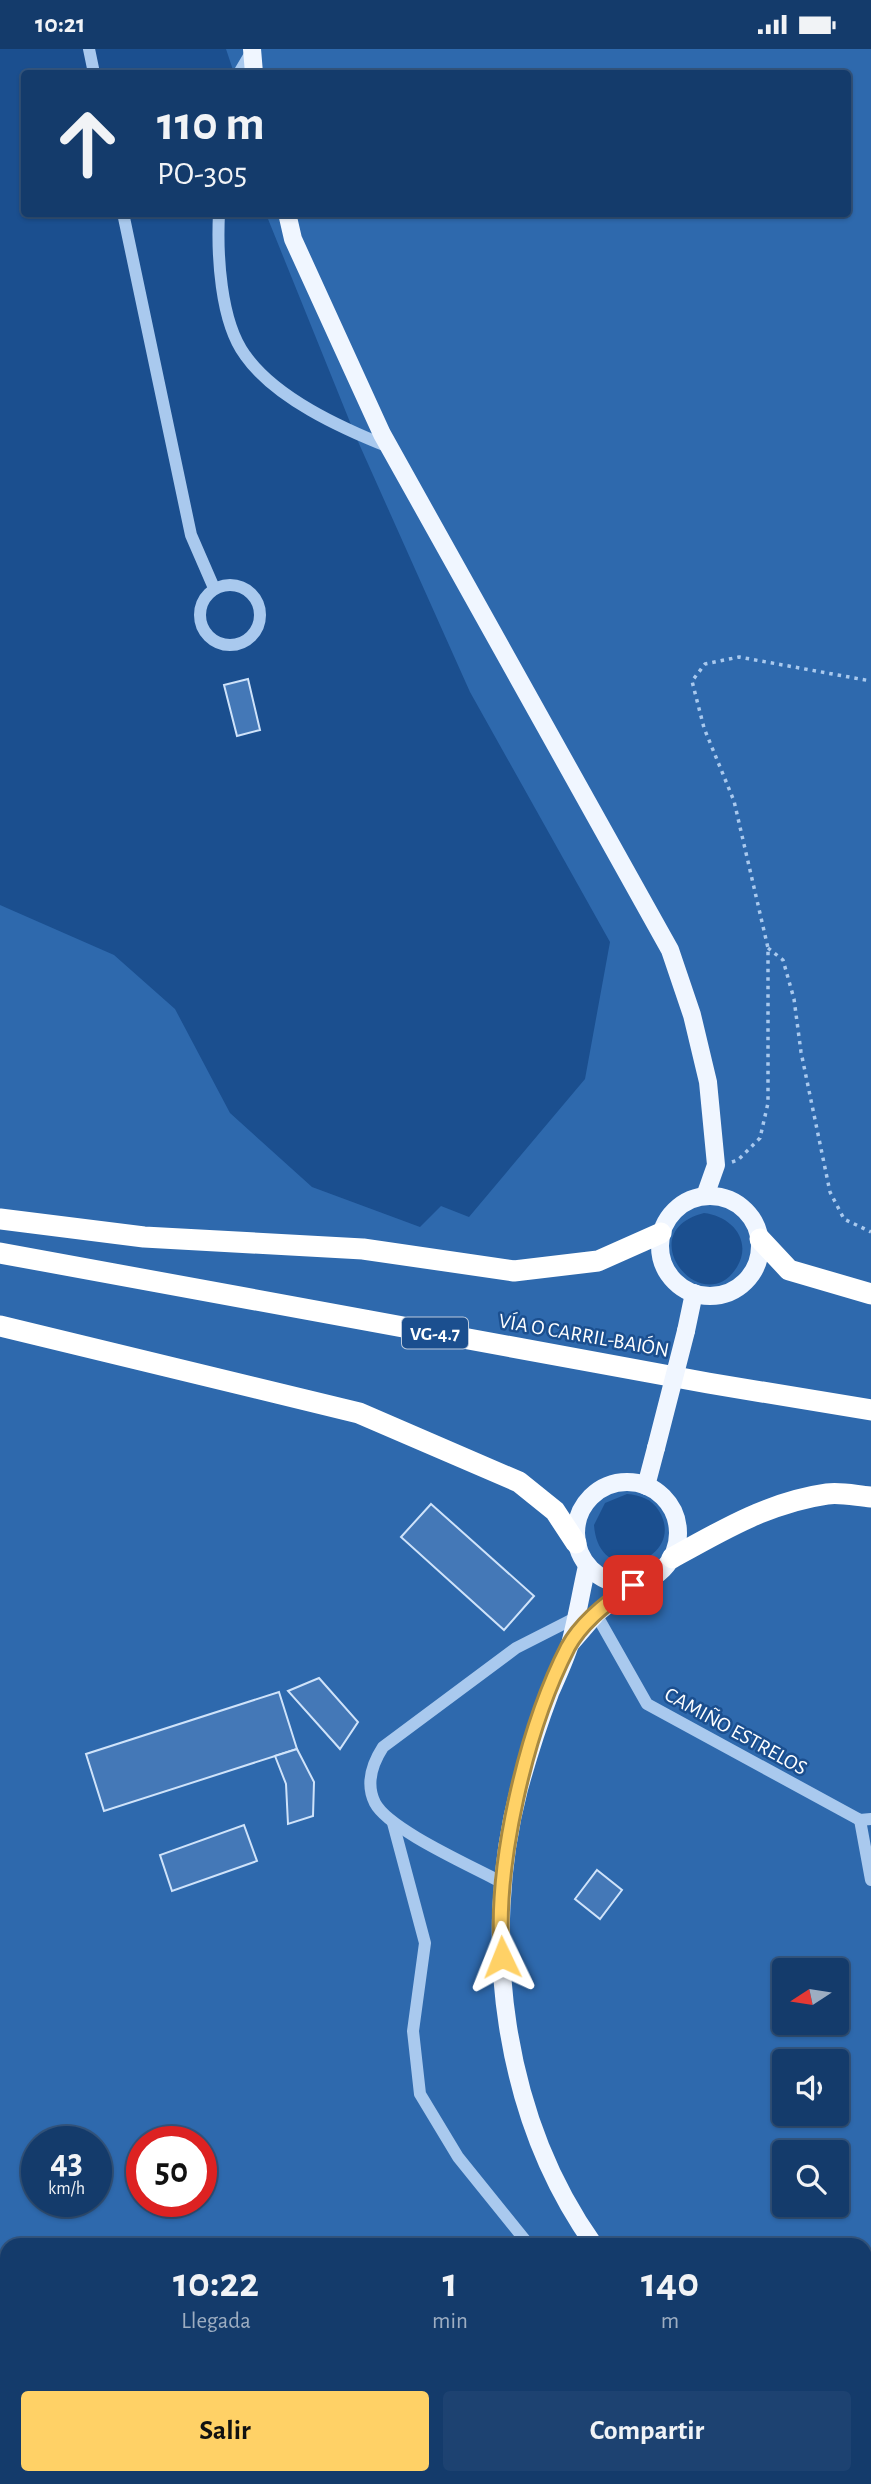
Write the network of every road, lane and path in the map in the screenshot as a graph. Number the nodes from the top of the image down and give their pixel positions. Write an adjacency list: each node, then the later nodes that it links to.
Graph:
1 (89, 49): 3 (street)
2 (253, 50): 4 (street); 5 (main road)
3 (93, 70)
4 (241, 70)
5 (254, 70)
6 (124, 217): 10 (street)
7 (219, 217): 9 (street)
8 (287, 217): 9 (main road)
9 (389, 447): 13 (main road)
10 (214, 588): 10 (street)
11 (871, 681): 12 (path)
12 (768, 948): 13 (path); 16 (path)
13 (716, 1165): 14 (main road)
14 (705, 1196): 17 (main road); 18 (main road)
15 (0, 1219): 17 (highway)
16 (871, 1232)
17 (661, 1233): 20 (main road)
18 (760, 1239): 20 (main road); 21 (highway)
19 (0, 1253): 23 (highway, VÍA O CARRIL-BAIÓN / VG-4.7)
20 (694, 1293): 24 (main road, bridge)
21 (871, 1294)
22 (0, 1326): 26 (highway)
23 (871, 1410)
24 (646, 1486): 26 (main road); 27 (main road)
25 (871, 1497): 27 (highway)
26 (576, 1543): 28 (main road)
27 (672, 1558): 29 (main road)
28 (587, 1566): 29 (main road); 31 (main road)
29 (633, 1585): 30 (main road)
30 (596, 1614): 32 (main road); 33 (street, CAMIÑO ESTRELOS)
31 (575, 1618): 32 (main road); 34 (street)
32 (569, 1646): 36 (main road)
33 (865, 1819): 35 (street, CAMIÑO ESTRELOS)
34 (393, 1823): 36 (street); 37 (street)
35 (871, 1880)
36 (503, 1883): 38 (main road)
37 (523, 2238)
38 (590, 2238)

